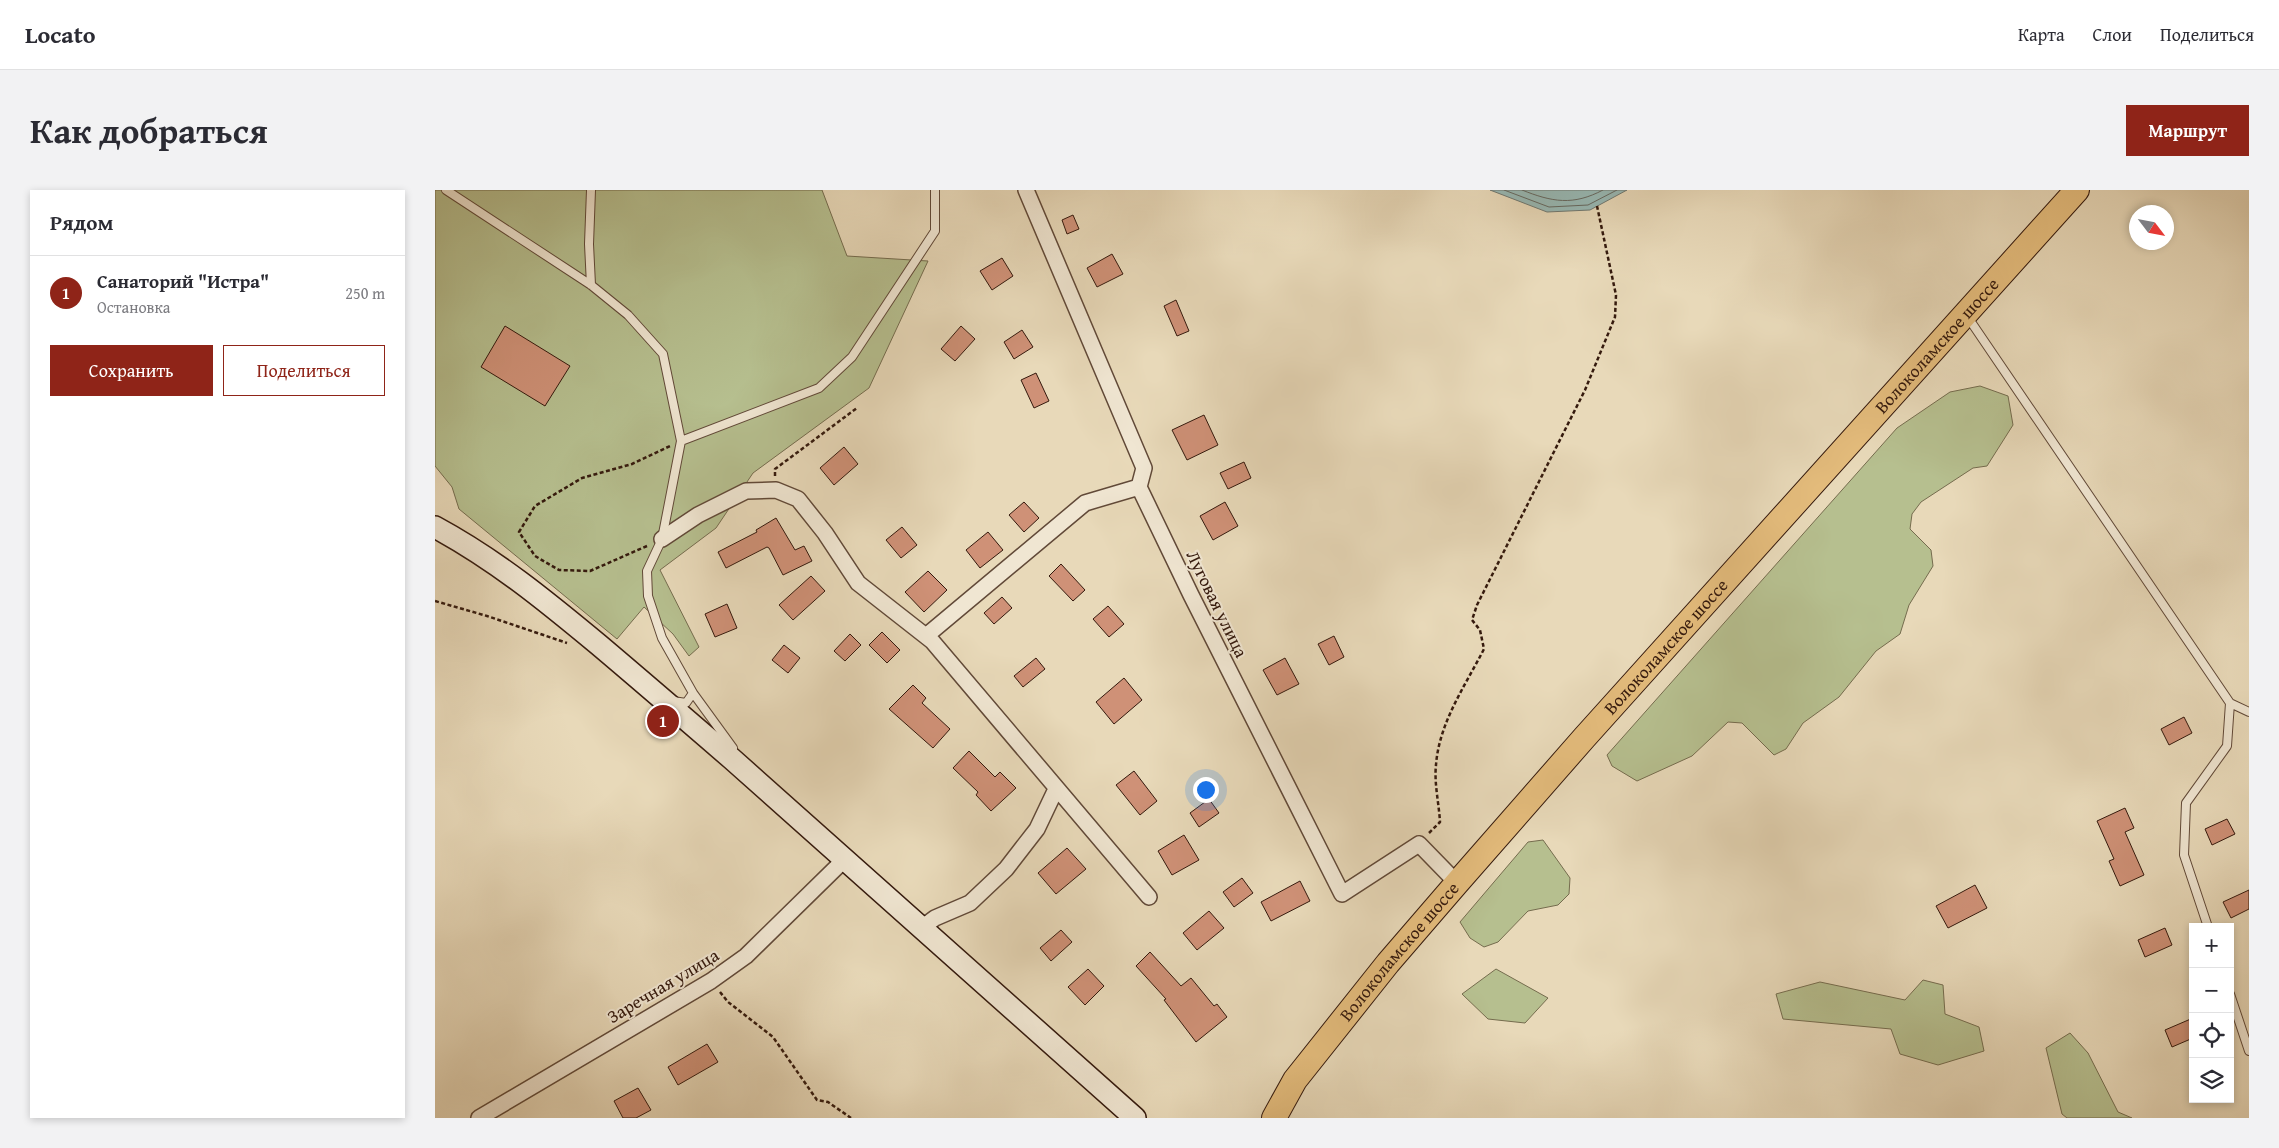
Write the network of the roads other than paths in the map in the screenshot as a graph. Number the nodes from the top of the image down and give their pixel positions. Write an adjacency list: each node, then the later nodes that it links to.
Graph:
1 (445, 190): 6 (lane)
2 (591, 190): 6 (lane)
3 (935, 190): 8 (lane)
4 (1026, 190): 9 (street)
5 (2077, 190): 7 (main road, Волоколамское шоссе)
6 (591, 285): 8 (lane)
7 (1966, 314): 15 (lane); 20 (main road, Волоколамское шоссе)
8 (681, 441): 11 (lane)
9 (1139, 487): 12 (street); 20 (street, Луговая улица)
10 (435, 527): 14 (main road)
11 (662, 539): 12 (street); 13 (lane)
12 (926, 636): 18 (street)
13 (693, 693): 14 (lane); 17 (lane)
14 (664, 700): 17 (main road)
15 (2230, 703): 16 (lane); 22 (lane)
16 (2249, 712)
17 (757, 782): 19 (main road)
18 (1056, 790): 21 (street); 23 (street)
19 (845, 859): 23 (main road); 26 (street, Заречная улица)
20 (1457, 883): 28 (main road, Волоколамское шоссе)
21 (1149, 897)
22 (2207, 923)
23 (923, 927): 27 (main road)
24 (2234, 1006): 25 (lane)
25 (2249, 1051)
26 (479, 1118)
27 (1135, 1118)
28 (1274, 1118)

